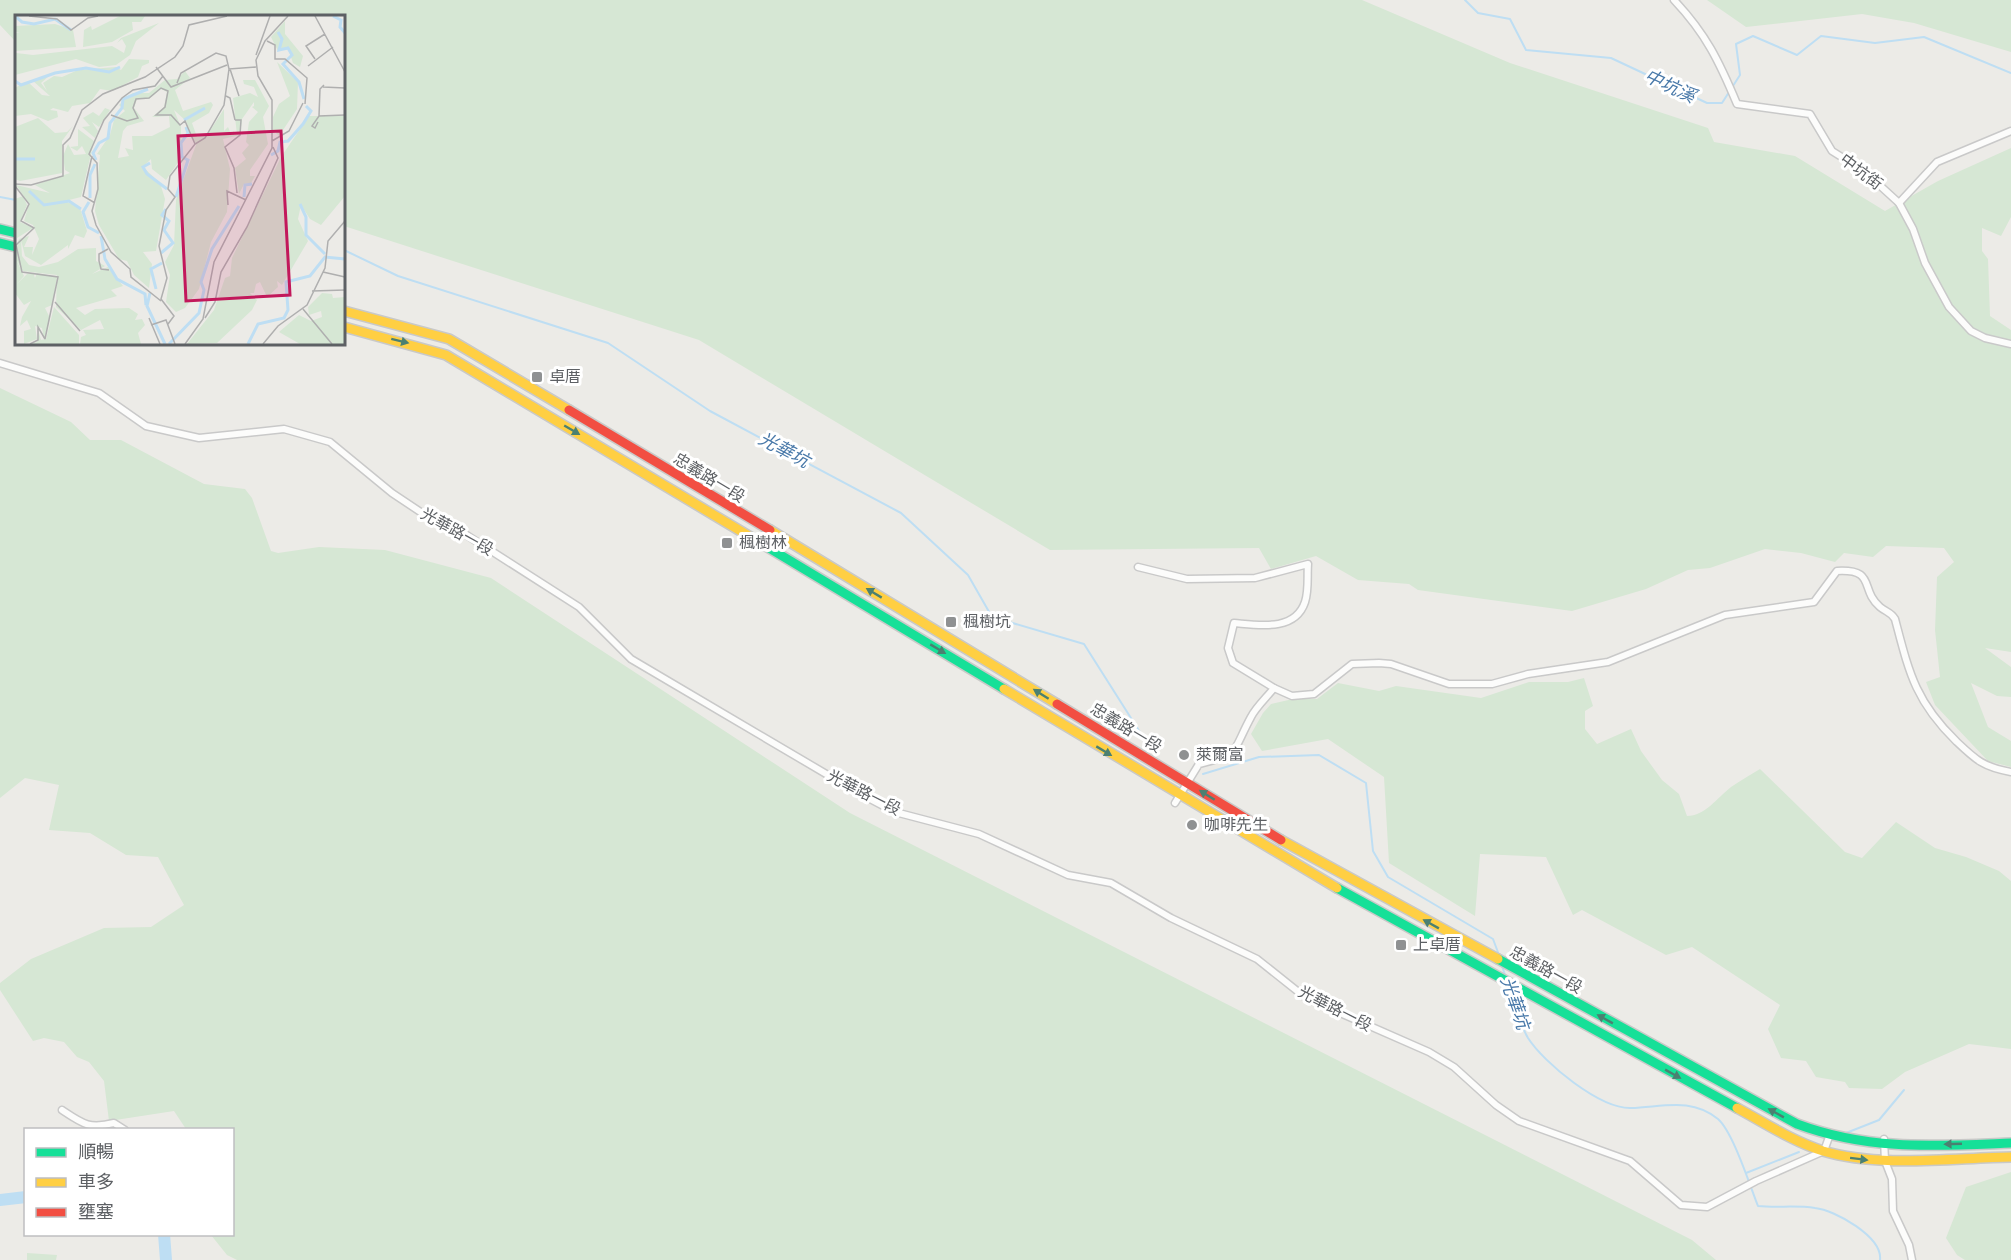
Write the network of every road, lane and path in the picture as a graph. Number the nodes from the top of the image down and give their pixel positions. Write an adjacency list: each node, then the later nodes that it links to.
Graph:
1 (1674, 0): 3 (street, 中坑街)
2 (2011, 131): 3 (street)
3 (1899, 203): 10 (street, 中坑街)
4 (0, 229): 5 (main road)
5 (15, 233)
6 (0, 243): 7 (main road)
7 (15, 247)
8 (345, 311): 12 (main road, 忠義路一段)
9 (345, 327): 13 (main road, 忠義路一段, one-way to 13)
10 (2011, 344)
11 (0, 363): 28 (street, 光華路一段)
12 (762, 523): 13 (main road); 15 (main road, 忠義路一段, one-way to 12)
13 (751, 541): 16 (main road, 忠義路一段, one-way to 16)
14 (1138, 567): 17 (street)
15 (984, 656): 16 (main road); 19 (main road, 忠義路一段, one-way to 15)
16 (972, 675): 20 (main road, 忠義路一段, one-way to 20)
17 (1275, 688): 18 (street); 19 (street)
18 (2011, 772)
19 (1187, 782): 20 (street); 21 (main road, 忠義路一段, one-way to 19)
20 (1177, 800): 22 (main road, 忠義路一段)
21 (1462, 937): 22 (main road); 25 (main road, 忠義路一段, one-way to 21)
22 (1451, 956): 28 (main road, 忠義路一段, one-way to 28)
23 (62, 1110): 24 (street)
24 (122, 1128)
25 (1829, 1137): 26 (main road, 忠義路一段); 28 (street)
26 (1884, 1143): 27 (main road, 忠義路一段, one-way to 26); 30 (street)
27 (2011, 1143)
28 (1824, 1151): 30 (main road, 忠義路一段, one-way to 30)
29 (2011, 1157): 30 (main road, 忠義路一段)
30 (1884, 1161): 31 (street)
31 (1912, 1260)

